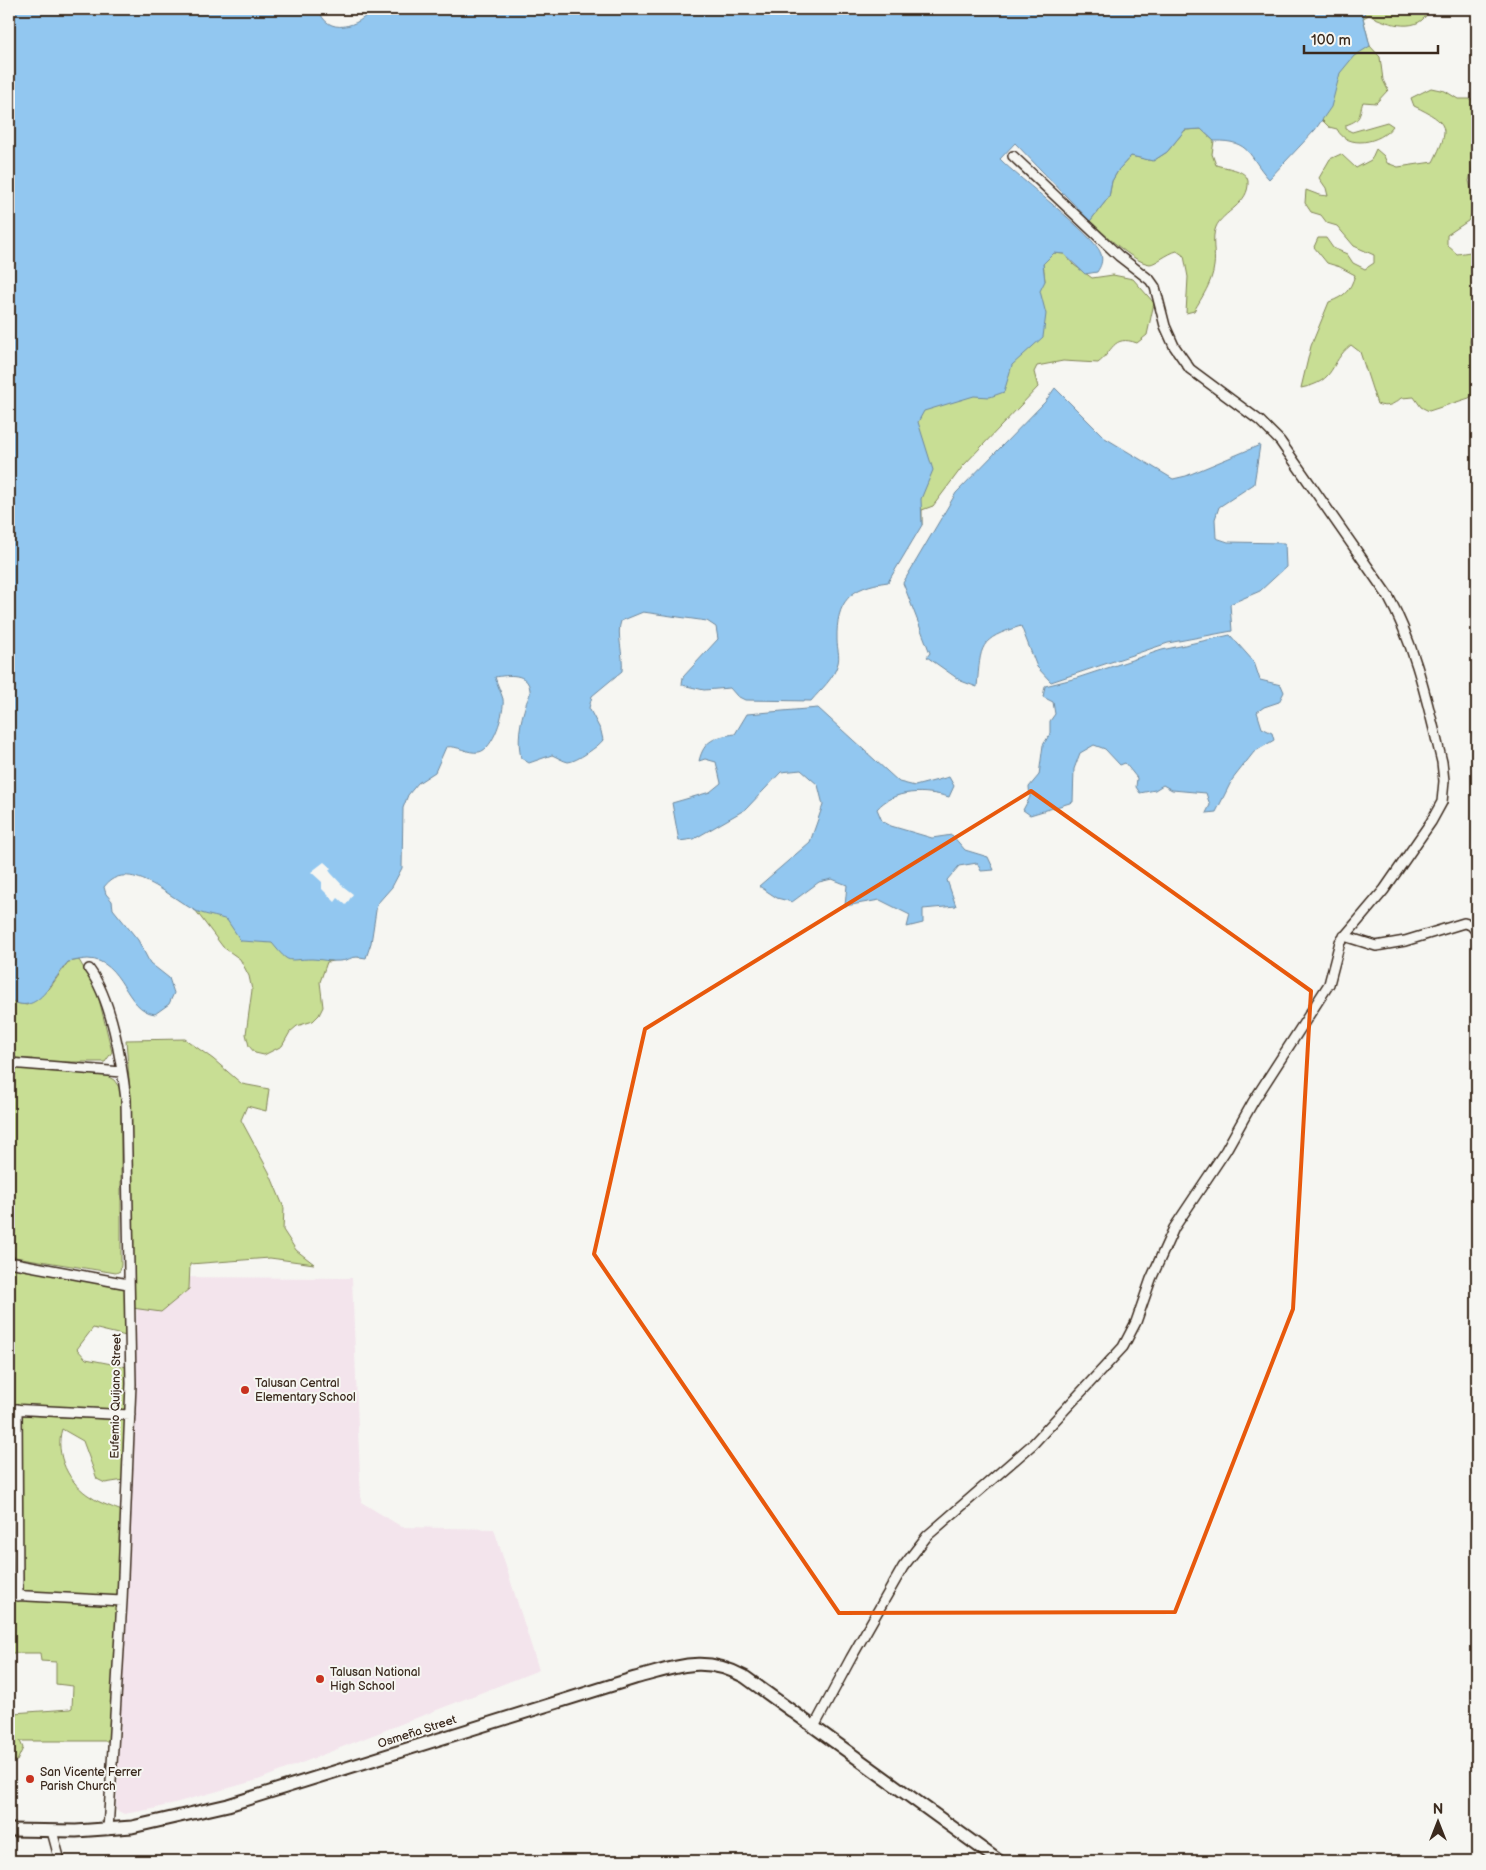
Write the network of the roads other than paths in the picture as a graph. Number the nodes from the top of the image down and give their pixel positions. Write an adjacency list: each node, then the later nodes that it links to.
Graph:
1 (1013, 156): 3 (street)
2 (1477, 932): 3 (street)
3 (1344, 936): 13 (street)
4 (89, 969): 6 (street, Eufemio Quijano Street)
5 (9, 1063): 6 (street)
6 (122, 1072): 8 (street, Eufemio Quijano Street)
7 (9, 1262): 8 (street)
8 (128, 1284): 10 (street, Eufemio Quijano Street)
9 (13, 1409): 10 (street); 11 (street)
10 (130, 1415): 12 (street, Eufemio Quijano Street)
11 (13, 1596): 12 (street)
12 (122, 1601): 15 (street, Eufemio Quijano Street)
13 (814, 1727): 15 (main road, Osmeña Street); 18 (main road, Osmeña Street)
14 (9, 1830): 16 (main road, Osmeña Street)
15 (108, 1830): 16 (main road, Osmeña Street)
16 (52, 1831): 17 (street)
17 (60, 1861)
18 (999, 1861)

